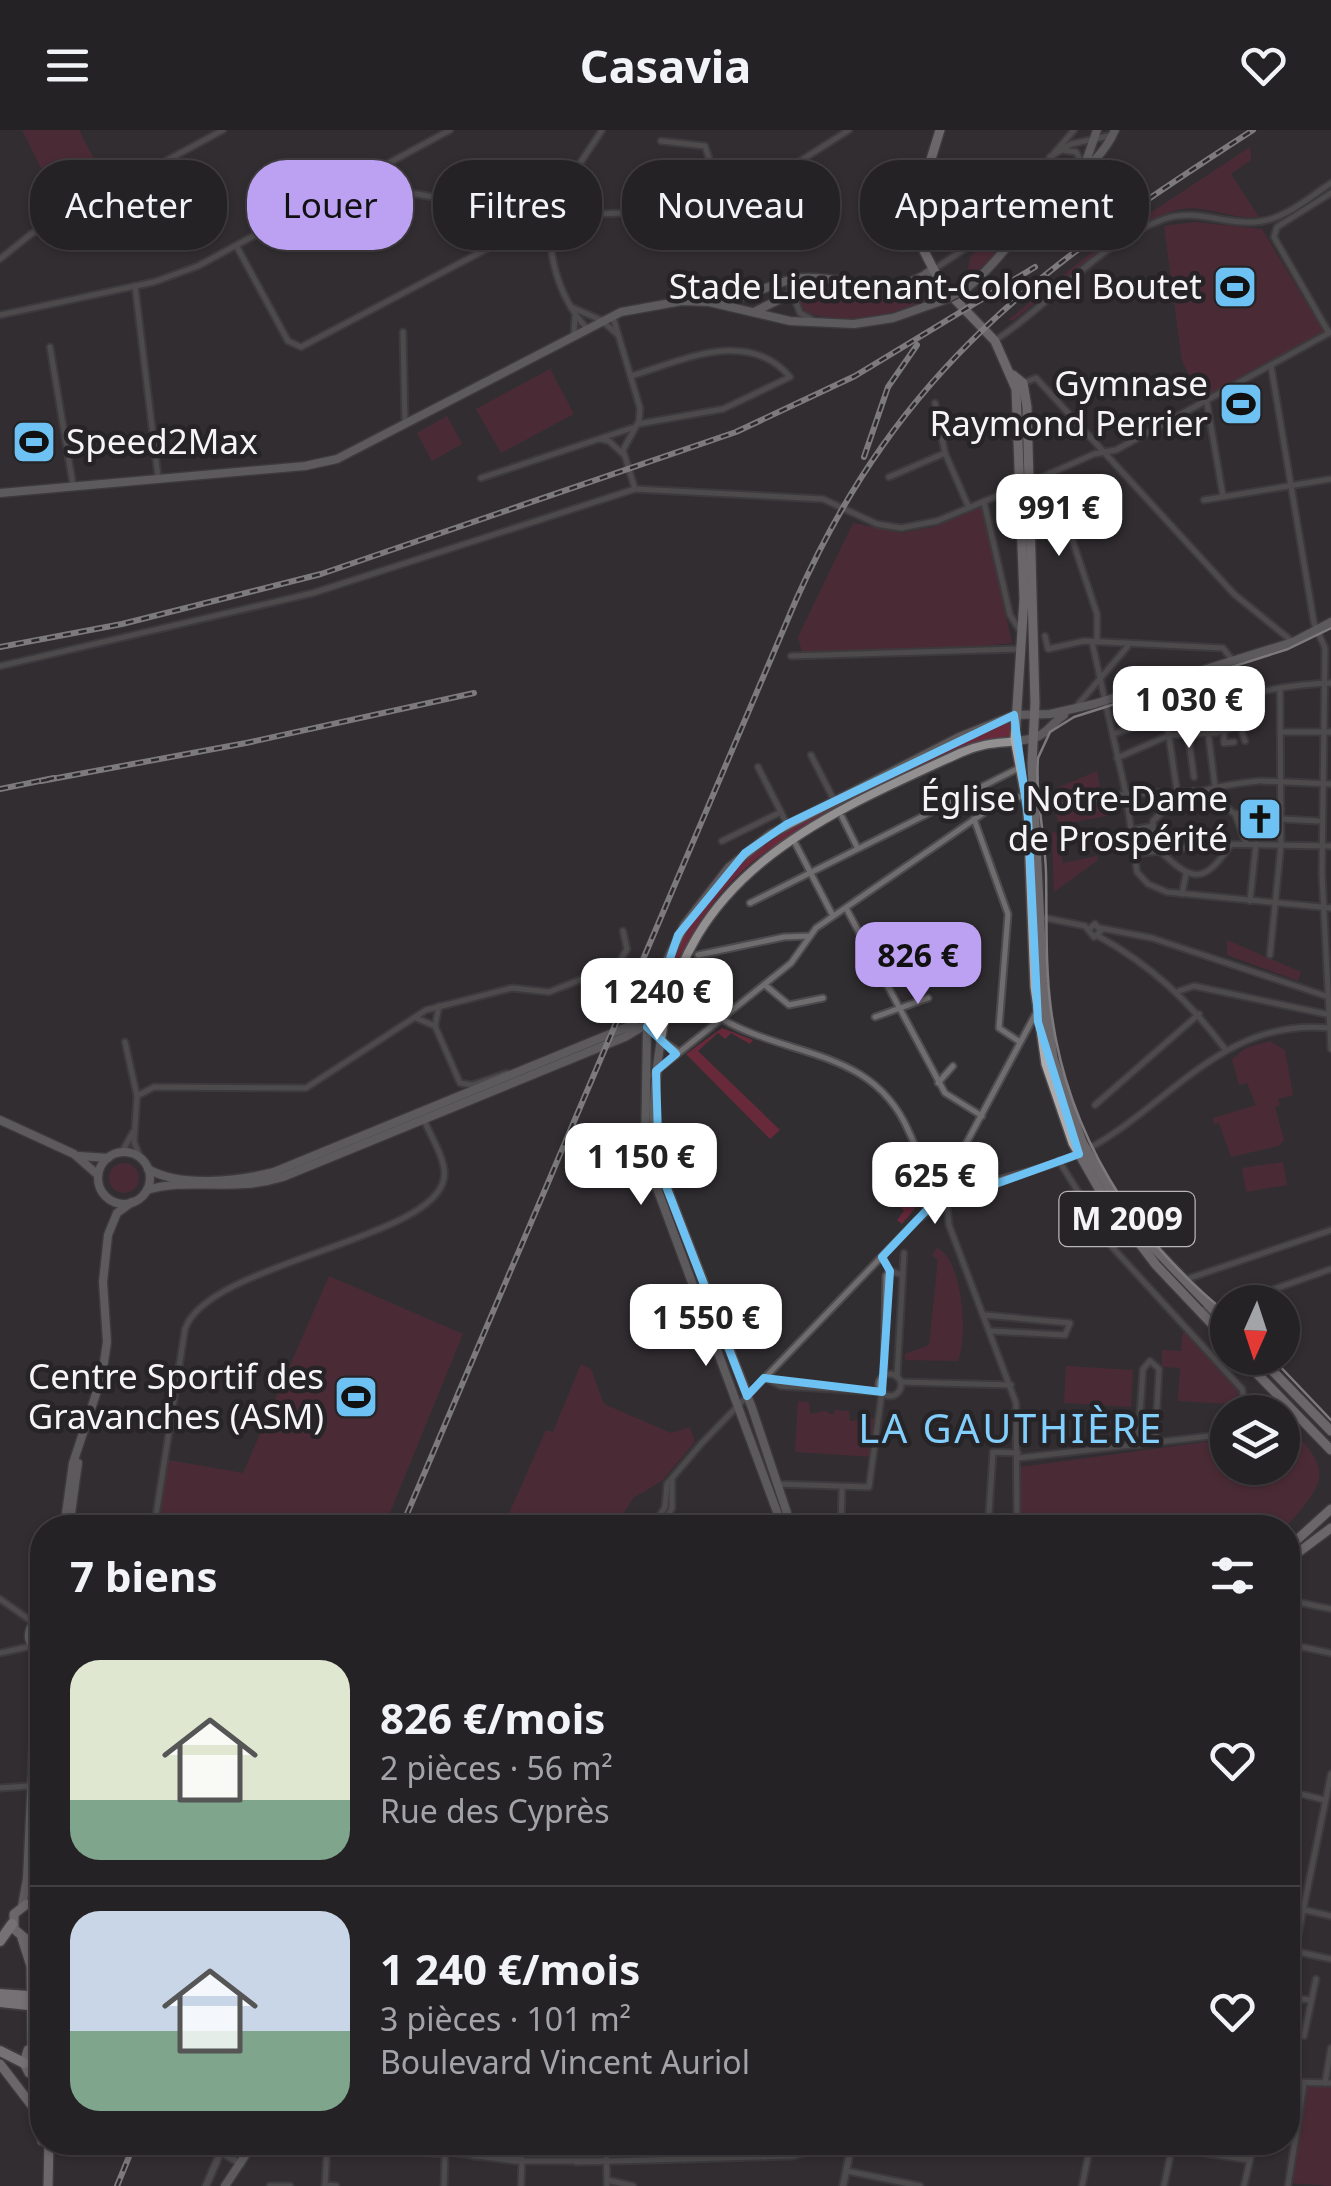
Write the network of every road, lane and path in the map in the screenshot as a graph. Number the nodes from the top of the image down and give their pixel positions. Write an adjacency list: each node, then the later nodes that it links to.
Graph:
1 (222, 130): 27 (street)
2 (450, 130): 13 (street)
3 (602, 130): 14 (street)
4 (849, 130): 16 (street)
5 (940, 130): 28 (main road)
6 (1074, 130): 12 (street)
7 (1096, 130): 9 (main road)
8 (1114, 133): 9 (street); 19 (main road)
9 (1093, 140): 11 (street); 18 (main road)
10 (660, 141): 15 (street)
11 (1060, 151): 12 (street); 17 (street)
12 (1048, 158): 28 (street)
13 (396, 160)
14 (583, 160)
15 (710, 160)
16 (801, 160)
17 (1080, 160)
18 (1086, 160)
19 (1096, 160)
20 (1331, 183): 49 (street)
21 (1331, 194): 46 (street)
22 (247, 241): 23 (street)
23 (237, 246): 24 (street); 31 (street)
24 (485, 250)
25 (555, 250): 35 (street)
26 (1006, 250): 43 (main road, bridge)
27 (0, 260)
28 (930, 271): 30 (main road); 52 (main road, M 2009)
29 (786, 280): 30 (main road); 32 (street); 33 (main road)
30 (825, 280): 32 (main road)
31 (135, 286): 38 (street); 64 (street)
32 (794, 290): 37 (main road); 43 (street)
33 (756, 294): 34 (main road); 37 (street)
34 (709, 302): 36 (main road); 37 (main road)
35 (571, 307): 39 (street); 41 (street)
36 (628, 311): 40 (main road); 42 (street)
37 (754, 312): 43 (main road)
38 (0, 315)
39 (575, 316): 44 (street); 47 (street)
40 (612, 316): 41 (main road); 42 (street)
41 (601, 320): 44 (main road); 48 (street)
42 (618, 324): 48 (street)
43 (818, 324)
44 (586, 327): 47 (main road)
45 (404, 332): 57 (street)
46 (1330, 332): 51 (street)
47 (574, 334): 57 (main road)
48 (618, 335): 53 (street)
49 (1000, 337)
50 (50, 347): 70 (street)
51 (1271, 366): 56 (street); 69 (street)
52 (1011, 374): 54 (main road, M 2009); 68 (main road, M 2009)
53 (631, 376): 58 (street); 58 (street)
54 (1024, 383): 60 (street); 68 (main road, M 2009)
55 (935, 403): 61 (street)
56 (1207, 403): 60 (street); 74 (street)
57 (405, 425): 64 (main road)
58 (634, 426): 59 (street); 62 (street)
59 (597, 440): 62 (street); 66 (street)
60 (1105, 452): 63 (street); 84 (street)
61 (945, 453): 65 (street); 77 (street)
62 (623, 456): 71 (street)
63 (1050, 473): 68 (street); 83 (street)
64 (158, 477): 70 (main road)
65 (888, 477)
66 (481, 478)
67 (1331, 479): 69 (street)
68 (1025, 484): 73 (street); 78 (main road, M 2009); 96 (main road, M 2009)
69 (1292, 484): 74 (street); 80 (street)
70 (73, 485): 72 (main road)
71 (635, 490): 77 (street); 89 (street)
72 (0, 492)
73 (1002, 494): 76 (street); 78 (street)
74 (1223, 496): 75 (street)
75 (1204, 500)
76 (984, 502): 77 (street); 81 (street)
77 (969, 508)
78 (1022, 509): 81 (main road, M 2009)
79 (1331, 622): 80 (main road)
80 (1317, 630): 84 (main road); 91 (street)
81 (1022, 633): 86 (main road, M 2009)
82 (1045, 636): 83 (street)
83 (1094, 642): 85 (street); 90 (street)
84 (1288, 642): 88 (main road)
85 (1128, 646): 88 (street); 90 (street)
86 (1020, 649): 87 (street); 97 (main road, M 2009)
87 (791, 656)
88 (1233, 661): 93 (main road)
89 (0, 666)
90 (1098, 681): 93 (street); 95 (street)
91 (1329, 683): 92 (street); 101 (street)
92 (1280, 690): 94 (street); 100 (street)
93 (1105, 704): 95 (main road); 102 (street)
94 (1206, 707): 98 (street); 99 (street)
95 (1074, 709): 96 (main road); 105 (main road)
96 (1035, 712): 97 (main road); 105 (main road, M 2009)
97 (1014, 715): 107 (main road, M 2009); 121 (main road)
98 (1166, 718): 102 (street); 104 (street)
99 (1217, 732): 103 (street); 106 (street); 108 (street); 116 (street)
100 (1283, 732): 101 (street); 114 (street)
101 (1328, 732): 115 (street)
102 (1113, 734): 110 (street)
103 (1188, 734): 104 (street); 113 (street)
104 (1170, 736): 110 (street); 117 (street)
105 (1036, 738): 107 (main road); 123 (main road, M 2009)
106 (1245, 741)
107 (1016, 742): 112 (main road, M 2009); 134 (main road)
108 (1234, 742)
109 (811, 755): 121 (street)
110 (1118, 758): 119 (street)
111 (758, 767): 125 (street)
112 (1021, 767): 120 (main road, M 2009); 141 (street)
113 (1194, 777)
114 (1282, 781): 115 (street); 116 (street); 124 (street)
115 (1328, 784): 140 (street)
116 (1215, 787): 118 (street)
117 (1177, 791): 118 (street); 119 (street)
118 (1203, 791): 126 (street); 132 (street)
119 (1126, 794): 123 (street); 133 (street)
120 (1026, 795): 122 (street); 123 (main road, M 2009)
121 (834, 800): 131 (main road)
122 (1016, 802): 123 (street); 129 (street)
123 (1032, 810): 149 (main road, M 2009); 154 (main road, M 2009)
124 (1282, 810): 126 (street); 128 (street)
125 (781, 812): 131 (street); 135 (street)
126 (1235, 814): 136 (street)
127 (842, 817): 141 (street)
128 (1282, 819): 130 (street); 139 (street)
129 (974, 820): 152 (street); 186 (street)
130 (1318, 821)
131 (787, 824): 170 (main road)
132 (1153, 826): 133 (street); 142 (street)
133 (1132, 830): 143 (street)
134 (793, 838): 144 (street); 173 (main road)
135 (722, 841)
136 (1246, 843): 137 (street); 138 (street)
137 (1231, 844): 142 (street); 145 (street)
138 (1256, 844): 139 (street); 147 (street)
139 (1282, 845): 140 (street); 150 (street)
140 (1327, 846): 151 (street)
141 (857, 847): 144 (street)
142 (1156, 850): 143 (street); 145 (street)
143 (1136, 854): 146 (street)
144 (812, 871): 148 (street); 153 (street)
145 (1186, 874): 146 (street)
146 (1182, 894): 147 (street)
147 (1250, 901): 150 (street)
148 (750, 903)
149 (1032, 903): 154 (main road); 155 (main road, M 2009)
150 (1278, 904): 151 (street); 161 (street)
151 (1327, 907): 163 (street)
152 (846, 908): 153 (street); 171 (street)
153 (833, 916): 159 (street)
154 (1041, 918): 155 (main road); 157 (street); 204 (main road, M 2009)
155 (1032, 926): 172 (main road, M 2009)
156 (1100, 928): 157 (street); 160 (street); 168 (street)
157 (1089, 929): 160 (street)
158 (623, 931): 169 (street)
159 (810, 936): 162 (street); 164 (street)
160 (1098, 936): 165 (street)
161 (1270, 954)
162 (698, 955)
163 (1328, 967): 168 (street)
164 (765, 984): 166 (street); 178 (street)
165 (1179, 992): 174 (street); 175 (street)
166 (823, 998)
167 (928, 998): 171 (street)
168 (1328, 1002): 175 (street)
169 (438, 1006): 176 (street); 180 (street)
170 (652, 1006): 179 (main road); 181 (main road)
171 (898, 1007): 177 (street); 196 (street)
172 (1037, 1012): 186 (street); 204 (main road, M 2009)
173 (666, 1013): 181 (main road); 184 (main road)
174 (1199, 1014): 188 (street); 198 (street)
175 (1327, 1014): 182 (street)
176 (413, 1017): 180 (street); 197 (street)
177 (875, 1017)
178 (722, 1019): 190 (street); 208 (street)
179 (632, 1025): 181 (main road); 193 (main road)
180 (435, 1026): 193 (street)
181 (647, 1027): 183 (main road); 184 (main road); 187 (main road)
182 (1329, 1028): 188 (street); 189 (street)
183 (625, 1037): 187 (main road); 201 (main road)
184 (661, 1039): 190 (street); 194 (main road)
185 (125, 1042): 197 (street)
186 (1020, 1042): 199 (street)
187 (645, 1049): 191 (main road)
188 (1225, 1049): 204 (street)
189 (1331, 1050)
190 (679, 1052): 194 (street)
191 (644, 1063): 194 (street); 195 (main road)
192 (953, 1066): 196 (street)
193 (520, 1071): 210 (main road)
194 (656, 1071): 195 (street); 243 (main road)
195 (643, 1081): 244 (main road)
196 (938, 1083): 199 (street)
197 (136, 1096): 202 (street)
198 (1094, 1104)
199 (982, 1116): 212 (street)
200 (0, 1120): 205 (main road)
201 (424, 1120): 214 (main road); 258 (street)
202 (134, 1129): 203 (street); 207 (street)
203 (122, 1152): 206 (main road); 207 (main road)
204 (1082, 1152): 209 (street); 229 (main road, M 2009); 233 (main road, M 2009)
205 (74, 1154): 206 (main road); 211 (main road)
206 (108, 1158): 211 (main road)
207 (140, 1158): 210 (main road)
208 (921, 1160): 212 (street); 213 (street)
209 (1059, 1162): 218 (street); 242 (street)
210 (148, 1169): 214 (main road)
211 (98, 1176): 215 (main road)
212 (940, 1178): 213 (street); 218 (street)
213 (923, 1184): 216 (street)
214 (147, 1190): 217 (main road)
215 (104, 1194): 217 (main road); 222 (main road)
216 (921, 1199): 219 (street); 220 (street)
217 (132, 1202): 222 (main road)
218 (949, 1203): 219 (street); 221 (street)
219 (934, 1210): 220 (street); 221 (street)
220 (917, 1220): 225 (street)
221 (949, 1224): 232 (street)
222 (111, 1228): 257 (main road)
223 (1331, 1230): 229 (street)
224 (904, 1253): 228 (street)
225 (880, 1259): 227 (street); 238 (street)
226 (1331, 1269): 230 (street)
227 (890, 1271): 228 (street); 237 (street)
228 (903, 1275): 239 (street)
229 (1181, 1281): 231 (main road, M 2009)
230 (1286, 1285)
231 (1210, 1313)
232 (984, 1315): 234 (street); 234 (street)
233 (1210, 1318)
234 (991, 1331): 240 (street)
235 (1259, 1375): 251 (main road)
236 (1276, 1375): 247 (main road)
237 (884, 1376): 239 (street); 241 (street)
238 (764, 1378): 241 (street); 243 (street)
239 (899, 1379): 240 (street); 241 (street)
240 (1011, 1385): 252 (street)
241 (882, 1392): 255 (street)
242 (1243, 1395)
243 (747, 1396): 244 (street); 254 (main road)
244 (740, 1404): 245 (street); 246 (main road)
245 (725, 1419): 246 (street); 253 (street)
246 (747, 1424): 261 (main road)
247 (1331, 1432)
248 (1210, 1436): 249 (street)
249 (1155, 1444): 250 (street); 250 (street)
250 (1138, 1445): 252 (street)
251 (1331, 1449)
252 (1018, 1455): 264 (street); 265 (street)
253 (672, 1478): 259 (street); 260 (street)
254 (776, 1484): 255 (street); 262 (main road)
255 (842, 1488): 263 (street)
256 (1331, 1509): 267 (main road)
257 (69, 1515)
258 (156, 1515)
259 (660, 1515)
260 (668, 1515)
261 (779, 1515)
262 (787, 1515)
263 (841, 1515)
264 (989, 1515)
265 (1017, 1515)
266 (1331, 1528): 268 (main road)
267 (1300, 1537)
268 (1300, 1551)
269 (0, 1599): 272 (street)
270 (1300, 1603): 271 (street)
271 (1331, 1609)
272 (30, 1630)
273 (30, 1640): 276 (street)
274 (1300, 1646): 275 (street)
275 (1331, 1652)
276 (0, 1654)
277 (30, 1761): 279 (main road)
278 (1331, 1774): 282 (street)
279 (29, 1786): 280 (street); 283 (main road)
280 (0, 1788)
281 (1300, 1794): 282 (street)
282 (1325, 1800): 286 (street)
283 (22, 1906): 284 (main road); 288 (main road)
284 (30, 1907)
285 (1300, 1909): 286 (street)
286 (1303, 1910): 287 (street); 289 (street)
287 (1331, 1916)
288 (12, 1924): 291 (main road); 292 (highway)
289 (1300, 1924)
290 (30, 1937): 291 (main road)
291 (22, 1938): 295 (main road)
292 (0, 1941)
293 (1300, 1952): 294 (street)
294 (1331, 1959)
295 (30, 1963)
296 (1316, 1979): 300 (street)
297 (0, 1994): 299 (highway)
298 (1300, 1999): 300 (street)
299 (28, 2000): 301 (highway)
300 (1310, 2000): 302 (street)
301 (0, 2002)
302 (1304, 2036)
303 (1331, 2048): 311 (street)
304 (0, 2050): 306 (highway)
305 (30, 2055): 306 (main road)
306 (24, 2063): 308 (main road)
307 (0, 2064): 312 (main road)
308 (30, 2069)
309 (1300, 2083): 310 (street)
310 (1304, 2083): 311 (street); 313 (street)
311 (1328, 2083)
312 (30, 2103)
313 (1300, 2109)
314 (47, 2155): 339 (main road)
315 (220, 2155): 340 (street)
316 (226, 2155): 336 (street)
317 (248, 2155): 336 (main road)
318 (327, 2155): 344 (street)
319 (445, 2155): 346 (street)
320 (460, 2155): 330 (street)
321 (605, 2155): 334 (street)
322 (686, 2155): 332 (street)
323 (793, 2155): 331 (street)
324 (849, 2155): 337 (street)
325 (1089, 2155): 351 (street)
326 (1170, 2155): 352 (street)
327 (1224, 2155): 335 (street)
328 (1251, 2155): 335 (street)
329 (1293, 2155): 354 (street)
330 (474, 2156): 333 (street)
331 (764, 2157): 332 (street)
332 (685, 2159): 334 (street)
333 (522, 2160): 334 (street); 347 (street)
334 (604, 2160): 338 (street)
335 (1250, 2160): 353 (street)
336 (242, 2164): 341 (main road)
337 (847, 2171): 349 (street); 350 (street)
338 (607, 2183): 348 (street)
339 (48, 2186)
340 (206, 2186)
341 (225, 2186)
342 (270, 2186): 343 (street)
343 (290, 2186)
344 (325, 2186): 345 (street)
345 (336, 2186)
346 (444, 2186)
347 (520, 2186)
348 (633, 2186)
349 (844, 2186)
350 (920, 2186)
351 (1082, 2186)
352 (1164, 2186)
353 (1244, 2186)
354 (1288, 2186)

